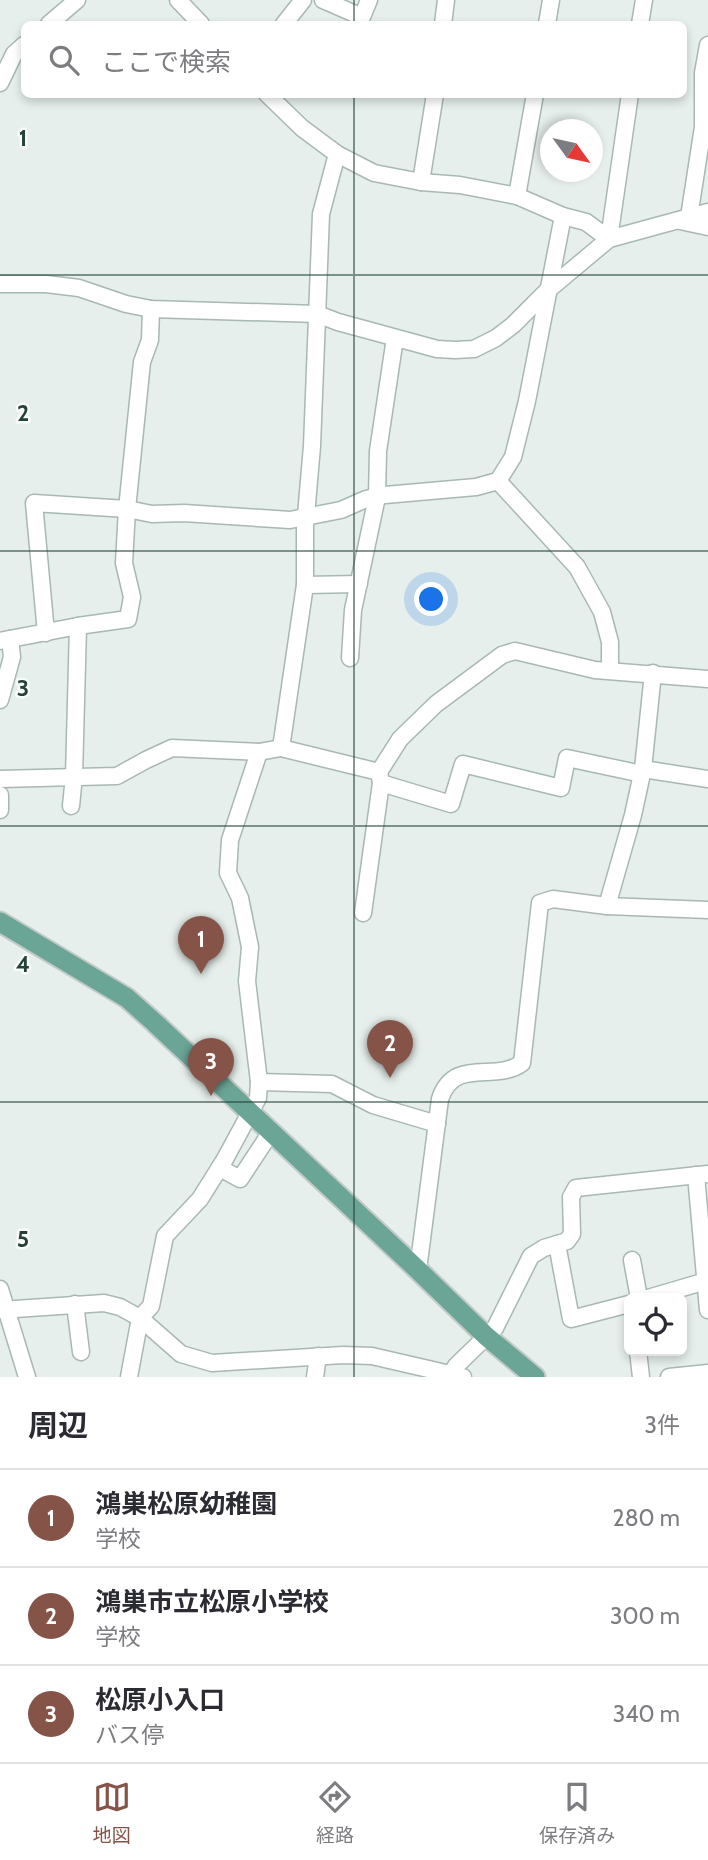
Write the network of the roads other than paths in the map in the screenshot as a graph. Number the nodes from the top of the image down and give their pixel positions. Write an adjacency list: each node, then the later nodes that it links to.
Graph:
1 (77, 0): 9 (street)
2 (178, 0): 10 (street)
3 (303, 0): 11 (street)
4 (323, 0): 5 (street)
5 (369, 0)
6 (446, 0): 12 (street)
7 (551, 0): 13 (street)
8 (644, 0): 14 (street)
9 (52, 21)
10 (198, 21)
11 (286, 21)
12 (443, 21)
13 (548, 21)
14 (640, 21)
15 (708, 45): 22 (street)
16 (21, 48): 17 (street)
17 (0, 83)
18 (271, 98): 23 (street)
19 (434, 98): 24 (street)
20 (534, 98): 25 (street)
21 (629, 98): 30 (street)
22 (706, 102): 28 (street)
23 (337, 154): 24 (street); 34 (street)
24 (421, 182): 25 (street)
25 (517, 197): 27 (street)
26 (708, 212): 28 (street)
27 (564, 216): 30 (street); 32 (street)
28 (683, 219): 29 (street); 30 (street)
29 (708, 227)
30 (609, 239): 32 (street)
31 (0, 284): 33 (street)
32 (548, 290): 35 (street); 36 (street)
33 (151, 309): 34 (street); 38 (street)
34 (317, 314): 35 (street); 39 (street)
35 (395, 338): 37 (street)
36 (498, 481): 37 (street); 46 (street)
37 (377, 496): 39 (street); 40 (street)
38 (127, 509): 39 (street); 42 (street); 43 (street)
39 (307, 516): 41 (street)
40 (359, 584): 41 (street); 45 (street)
41 (304, 585): 50 (street)
42 (78, 626): 43 (street); 53 (street)
43 (46, 632): 44 (street)
44 (5, 640): 49 (street)
45 (350, 658)
46 (610, 670): 47 (street); 54 (street)
47 (653, 673): 48 (street); 52 (street)
48 (708, 679)
49 (0, 700)
50 (281, 748): 51 (street); 54 (street)
51 (259, 752): 53 (street); 64 (street)
52 (642, 772): 54 (street); 56 (street); 60 (street)
53 (74, 776): 55 (street); 58 (street)
54 (380, 778): 62 (street)
55 (0, 779)
56 (708, 779)
57 (0, 795): 59 (street)
58 (71, 806)
59 (0, 810)
60 (607, 905): 61 (street); 66 (street)
61 (708, 910)
62 (363, 912)
63 (0, 922): 65 (main road)
64 (259, 1082): 65 (street); 66 (street)
65 (251, 1113): 67 (main road); 68 (street)
66 (437, 1124): 73 (street)
67 (271, 1132): 68 (street); 73 (main road)
68 (220, 1168): 81 (street)
69 (702, 1175): 70 (street); 71 (street)
70 (704, 1216): 76 (street)
71 (557, 1244): 79 (street); 82 (street)
72 (632, 1260): 75 (street)
73 (418, 1270): 82 (main road)
74 (0, 1289): 80 (street)
75 (638, 1293)
76 (707, 1296): 77 (street)
77 (687, 1297)
78 (75, 1304): 80 (street); 81 (street); 83 (street)
79 (624, 1305)
80 (3, 1310): 89 (street)
81 (140, 1318): 86 (street); 90 (street)
82 (486, 1336): 88 (street); 92 (main road)
83 (81, 1352)
84 (318, 1356): 86 (street); 88 (street); 91 (street)
85 (639, 1356): 93 (street)
86 (239, 1369)
87 (708, 1373): 94 (street)
88 (454, 1376)
89 (27, 1377)
90 (129, 1377)
91 (315, 1377)
92 (535, 1377)
93 (641, 1377)
94 (669, 1377)

